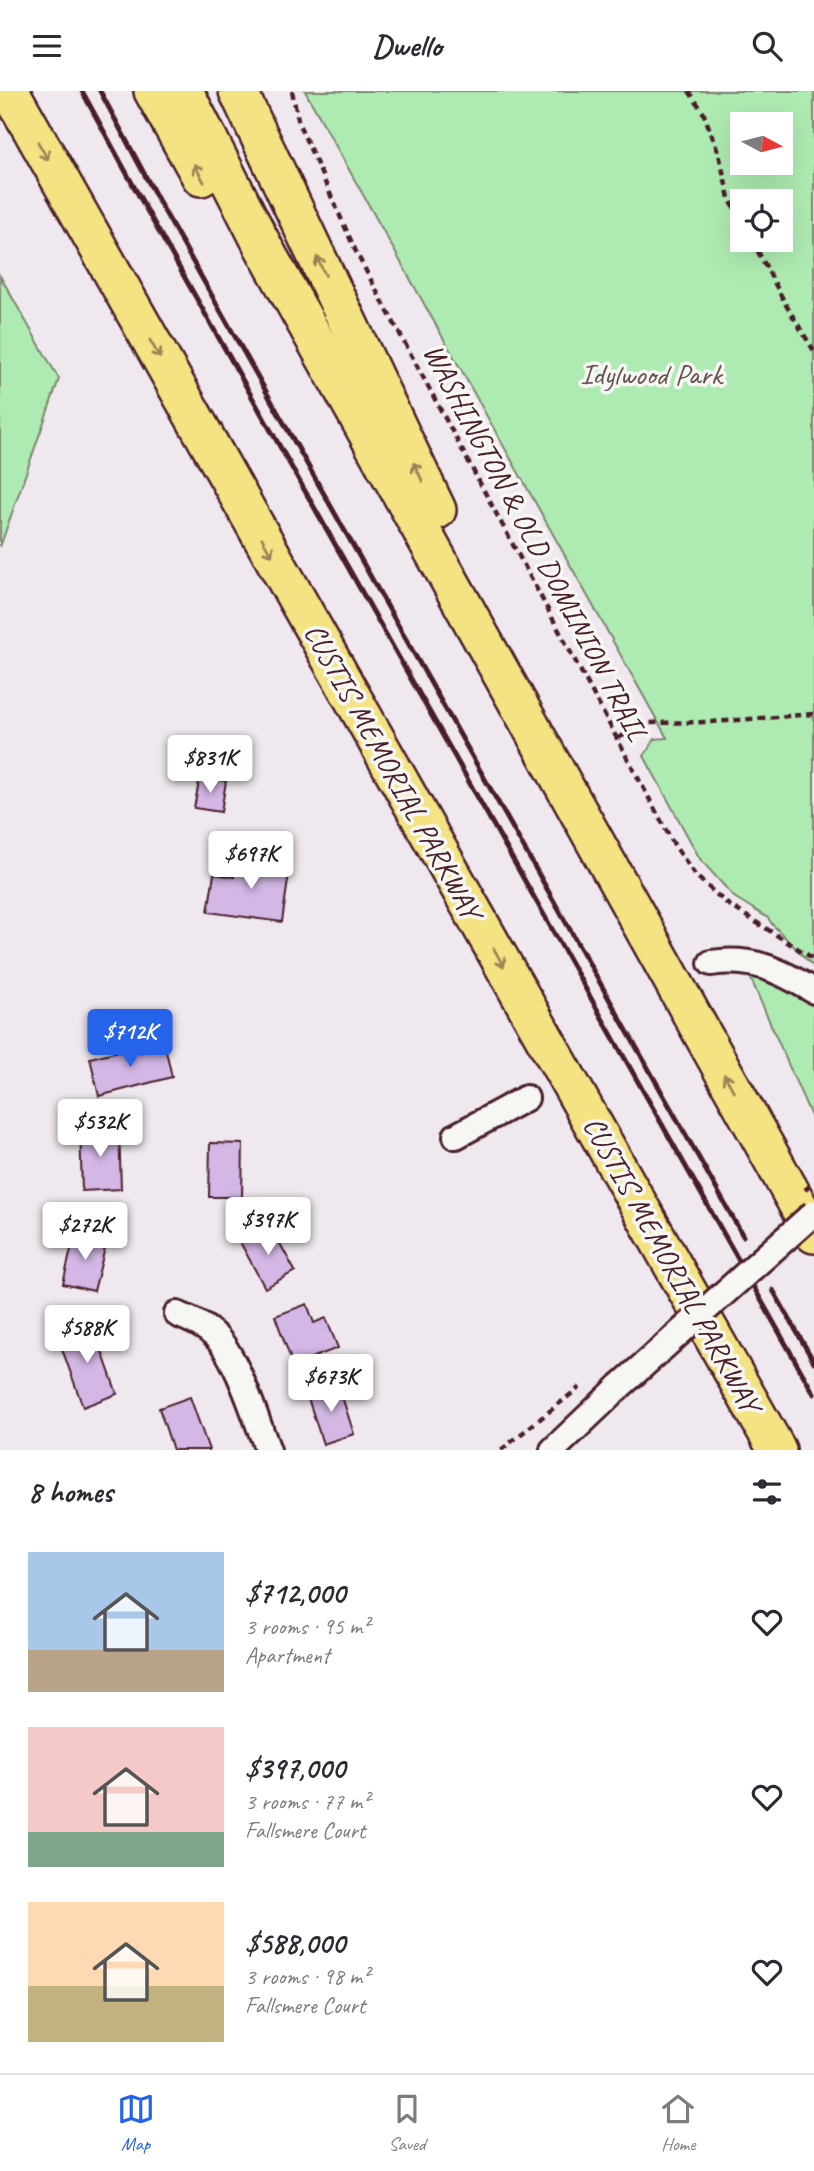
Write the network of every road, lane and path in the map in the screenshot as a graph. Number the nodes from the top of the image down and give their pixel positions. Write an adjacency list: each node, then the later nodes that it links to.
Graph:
1 (10, 91): 27 (highway, CUSTIS MEMORIAL PARKWAY, one-way to 27)
2 (153, 91): 14 (highway, one-way to 2)
3 (184, 91): 14 (highway)
4 (238, 91): 8 (highway)
5 (251, 91): 8 (highway)
6 (292, 91): 13 (path, WASHINGTON & OLD DOMINION TRAIL)
7 (689, 91): 9 (path)
8 (287, 193): 14 (highway, one-way to 8)
9 (730, 200)
10 (758, 252): 11 (path)
11 (814, 351)
12 (814, 714): 13 (path)
13 (618, 738): 15 (path, WASHINGTON & OLD DOMINION TRAIL)
14 (620, 885): 21 (highway, one-way to 14)
15 (814, 959)
16 (711, 963): 17 (street)
17 (814, 991)
18 (527, 1098): 19 (street)
19 (456, 1136)
20 (814, 1213): 26 (street, bridge)
21 (814, 1234)
22 (177, 1314): 24 (street)
23 (590, 1380): 25 (path)
24 (268, 1450)
25 (501, 1450)
26 (553, 1450)
27 (777, 1450)

